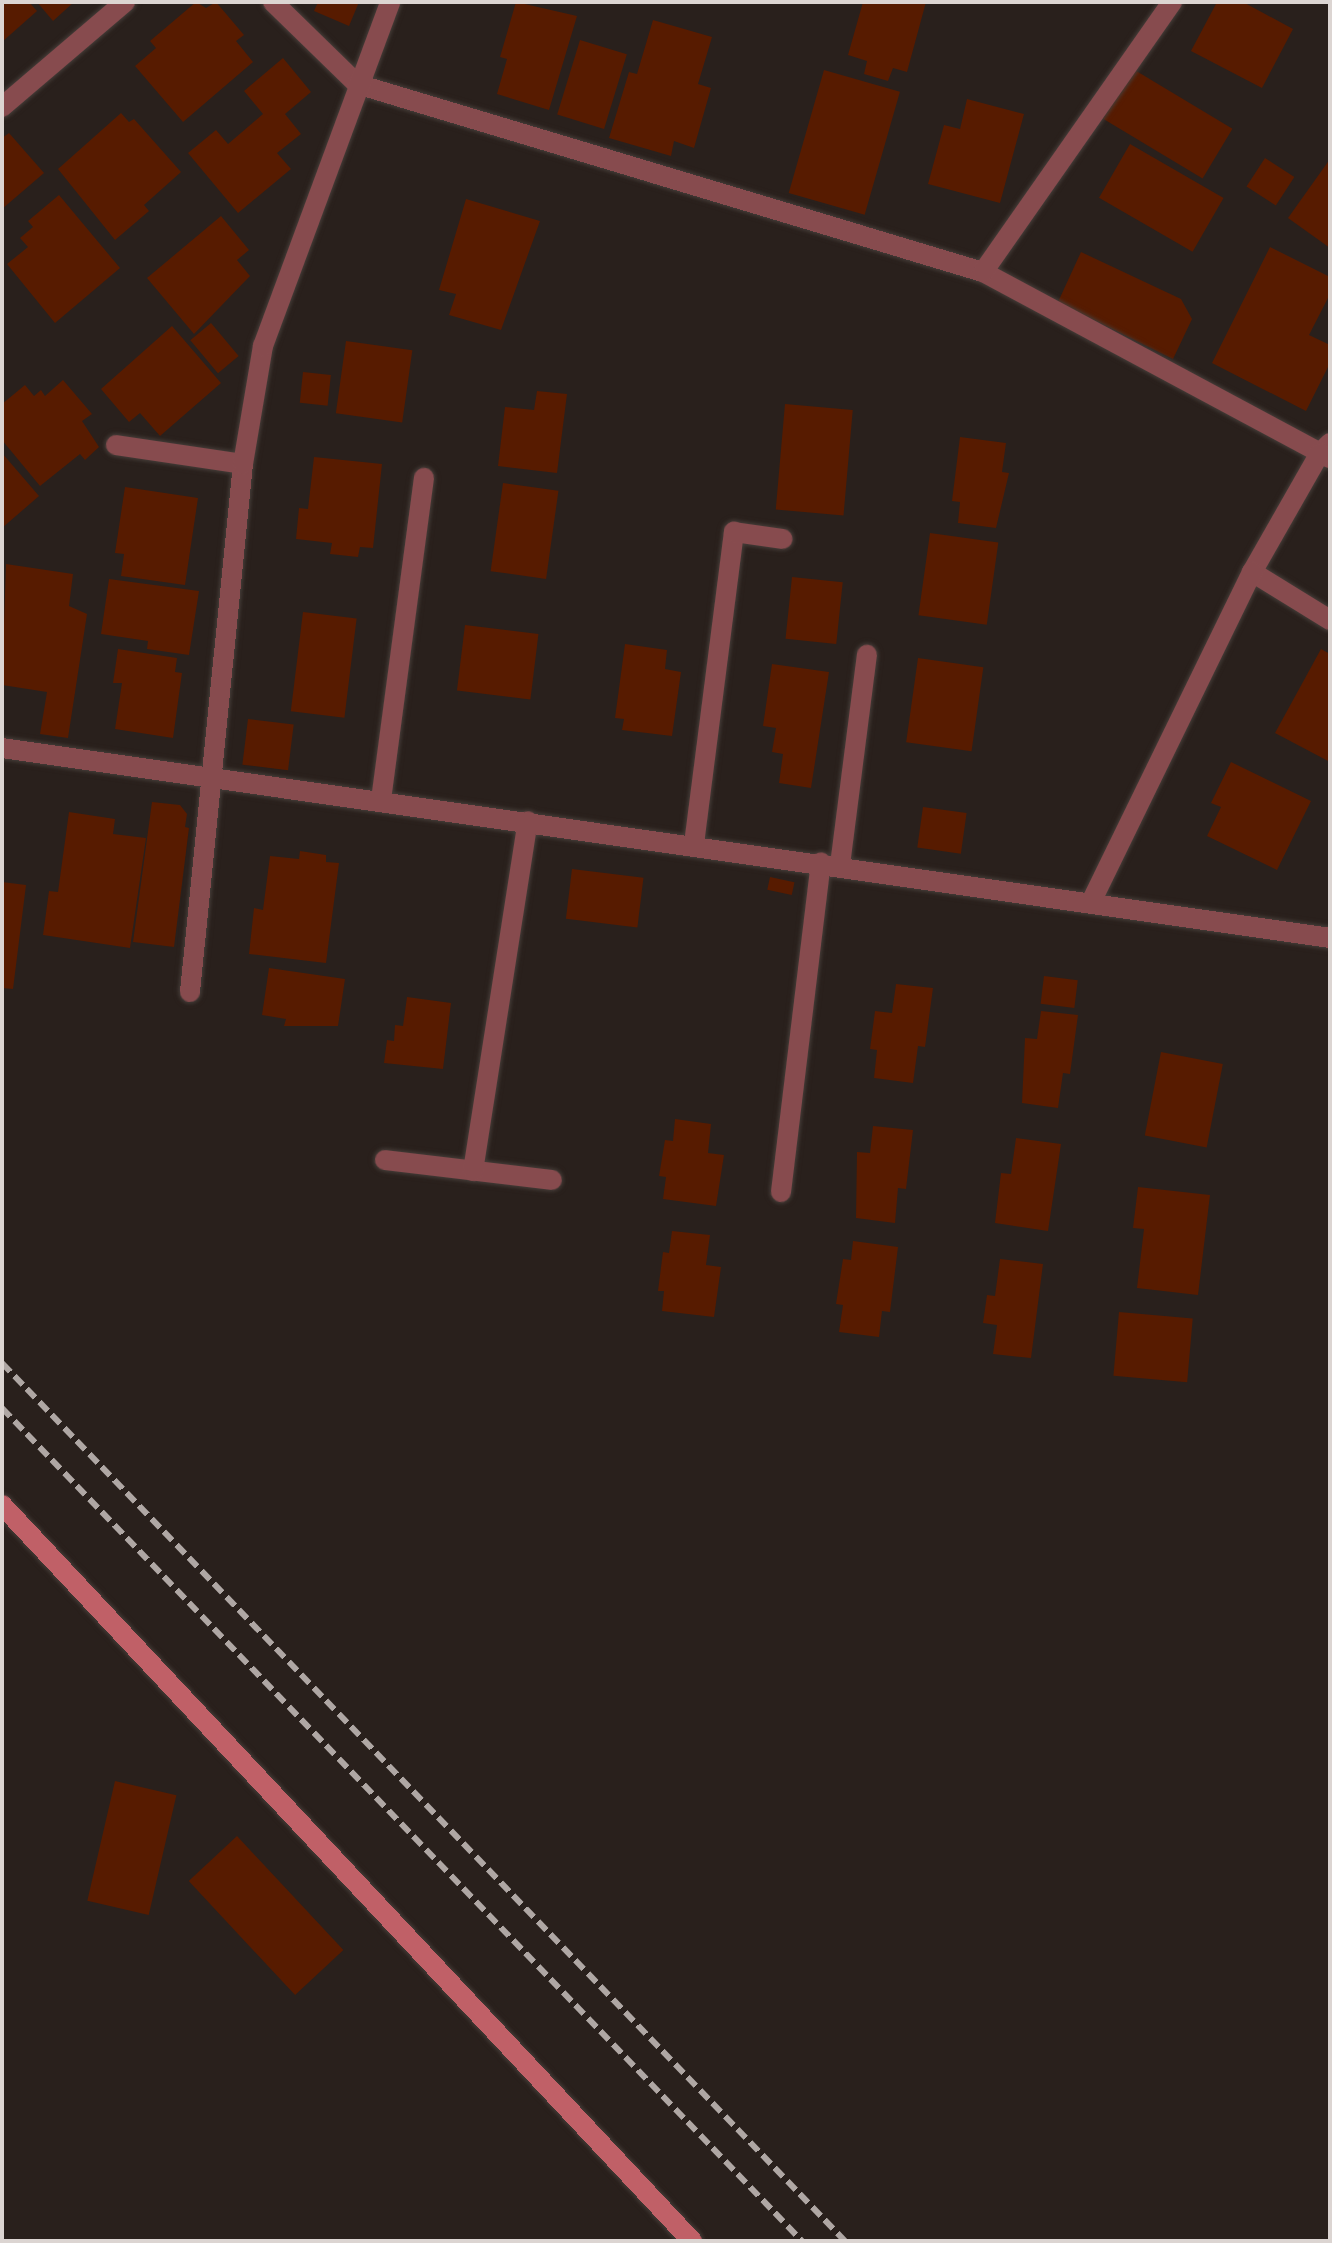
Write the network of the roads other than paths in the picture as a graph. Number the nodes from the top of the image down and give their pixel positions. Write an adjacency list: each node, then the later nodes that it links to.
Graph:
1 (125, 2): 6 (street)
2 (273, 2): 5 (street)
3 (390, 2): 5 (street)
4 (1172, 2): 7 (street)
5 (357, 84): 7 (street); 10 (street)
6 (2, 107)
7 (983, 272): 9 (street)
8 (116, 445): 10 (street)
9 (1327, 451): 13 (street)
10 (243, 464): 17 (street)
11 (424, 478): 18 (street)
12 (783, 539): 20 (street)
13 (1252, 572): 14 (street); 22 (street)
14 (1330, 620)
15 (867, 655): 21 (street)
16 (2, 748): 17 (street)
17 (213, 777): 18 (street); 24 (street)
18 (381, 800): 19 (street)
19 (528, 821): 20 (street); 26 (street)
20 (694, 844): 21 (street)
21 (830, 864): 22 (street); 28 (street)
22 (1091, 902): 23 (street)
23 (1330, 938)
24 (190, 992)
25 (385, 1160): 26 (street)
26 (473, 1171): 27 (street)
27 (552, 1180)
28 (781, 1192)
29 (2, 1505): 30 (street)
30 (692, 2241)

